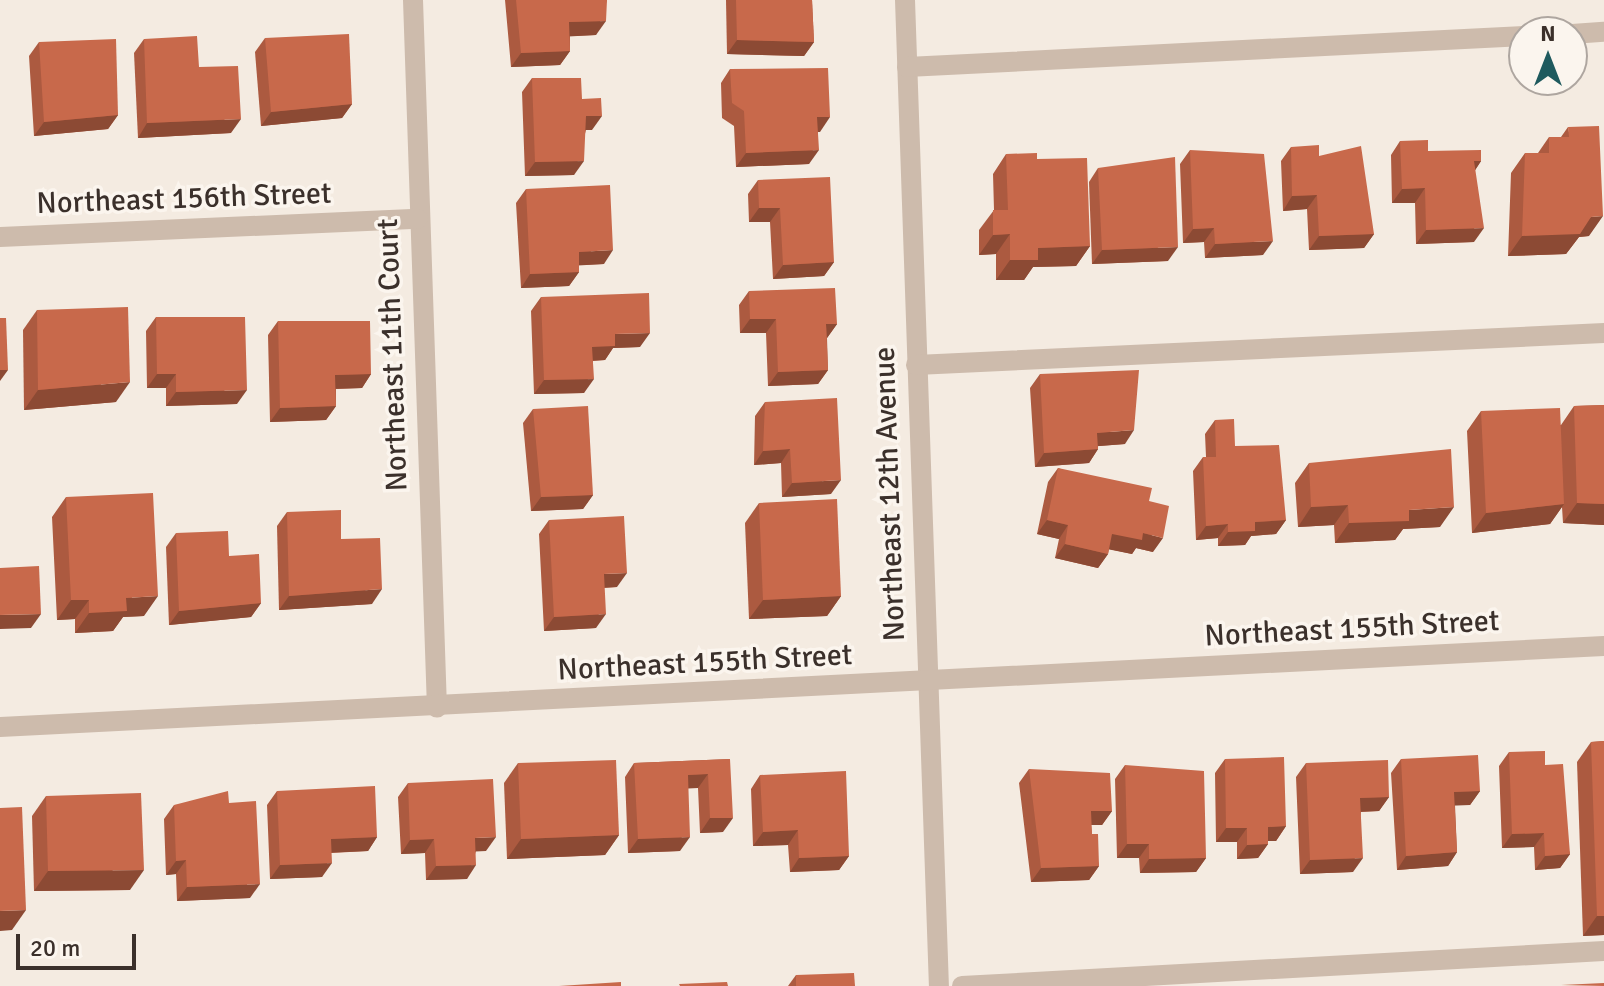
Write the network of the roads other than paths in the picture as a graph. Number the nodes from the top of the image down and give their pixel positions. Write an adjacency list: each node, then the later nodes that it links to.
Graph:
1 (413, 0): 5 (street, Northeast 11th Court)
2 (905, 0): 4 (street, Northeast 12th Avenue)
3 (1508, 37): 4 (street)
4 (907, 67): 8 (street, Northeast 12th Avenue)
5 (418, 219): 6 (street, Northeast 156th Street); 11 (street, Northeast 11th Court)
6 (0, 237)
7 (1604, 333): 8 (street)
8 (916, 365): 10 (street, Northeast 12th Avenue)
9 (1604, 646): 10 (street, Northeast 155th Street)
10 (926, 681): 11 (street, Northeast 155th Street); 14 (street, Northeast 12th Avenue)
11 (437, 708): 12 (street, Northeast 155th Street)
12 (0, 727)
13 (1604, 951): 15 (street)
14 (939, 986)
15 (962, 986)

